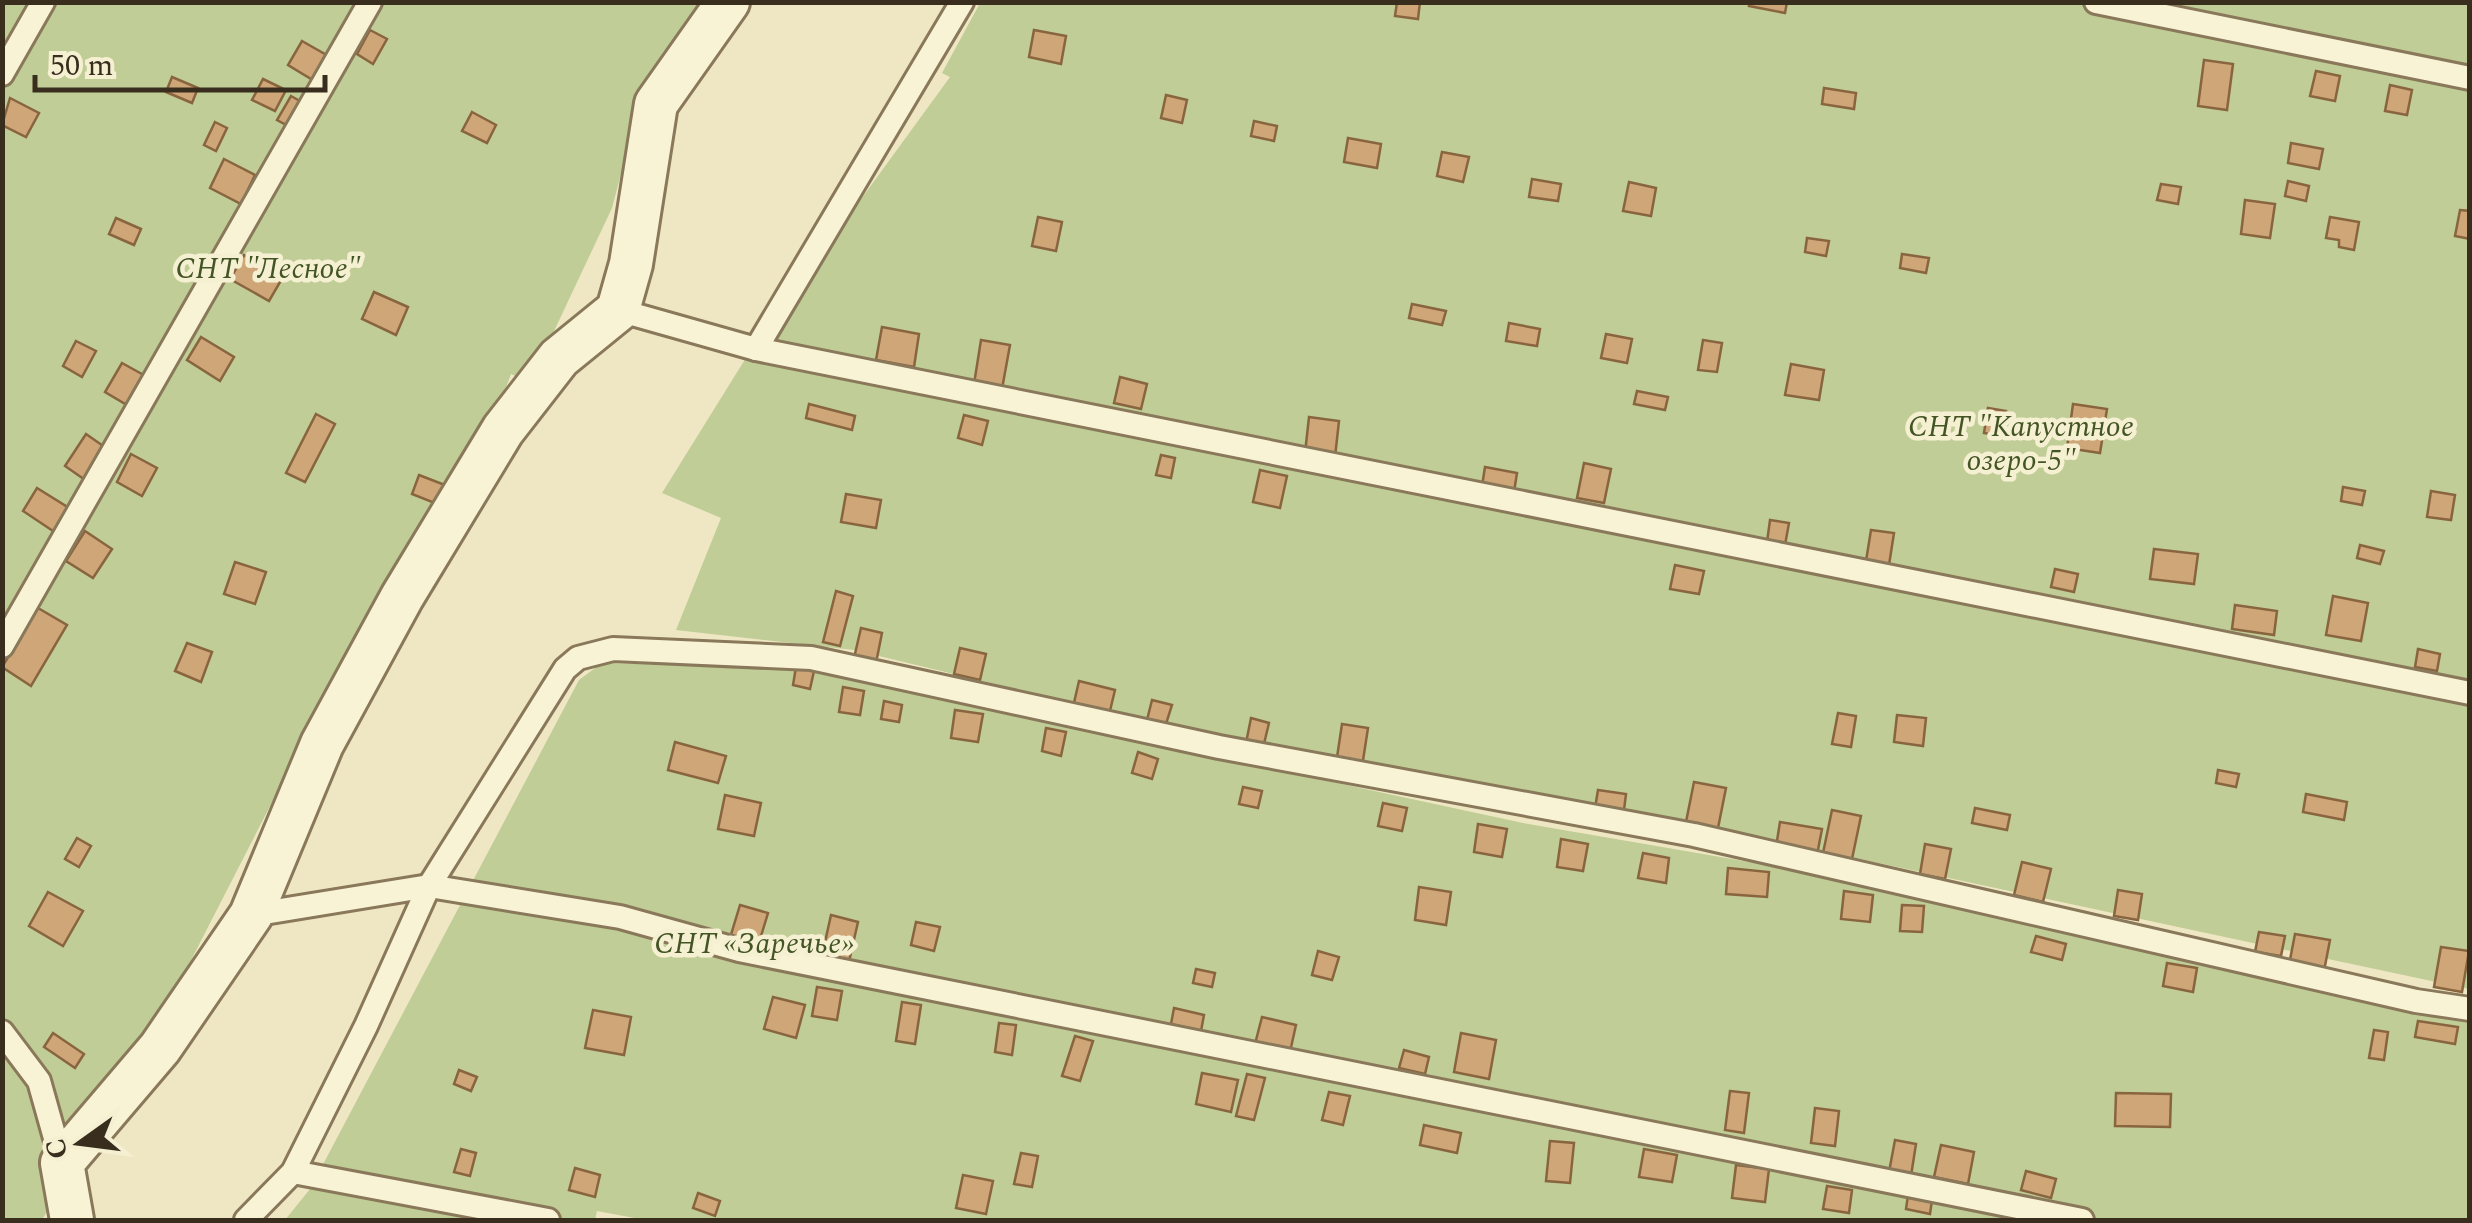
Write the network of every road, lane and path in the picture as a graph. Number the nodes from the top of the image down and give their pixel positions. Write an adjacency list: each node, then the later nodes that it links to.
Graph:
1 (43, 2): 6 (lane)
2 (370, 2): 10 (lane)
3 (728, 2): 8 (street)
4 (962, 2): 9 (lane)
5 (2096, 2): 7 (lane)
6 (2, 74)
7 (2470, 78)
8 (618, 310): 9 (lane); 13 (street)
9 (756, 349): 11 (lane)
10 (2, 646)
11 (2470, 693)
12 (429, 886): 13 (lane); 14 (lane); 17 (lane); 21 (lane)
13 (252, 915): 16 (street)
14 (2470, 1008)
15 (2, 1032): 16 (lane)
16 (62, 1163): 18 (street)
17 (293, 1172): 19 (lane); 20 (lane)
18 (72, 1220)
19 (246, 1220)
20 (548, 1220)
21 (2082, 1220)

